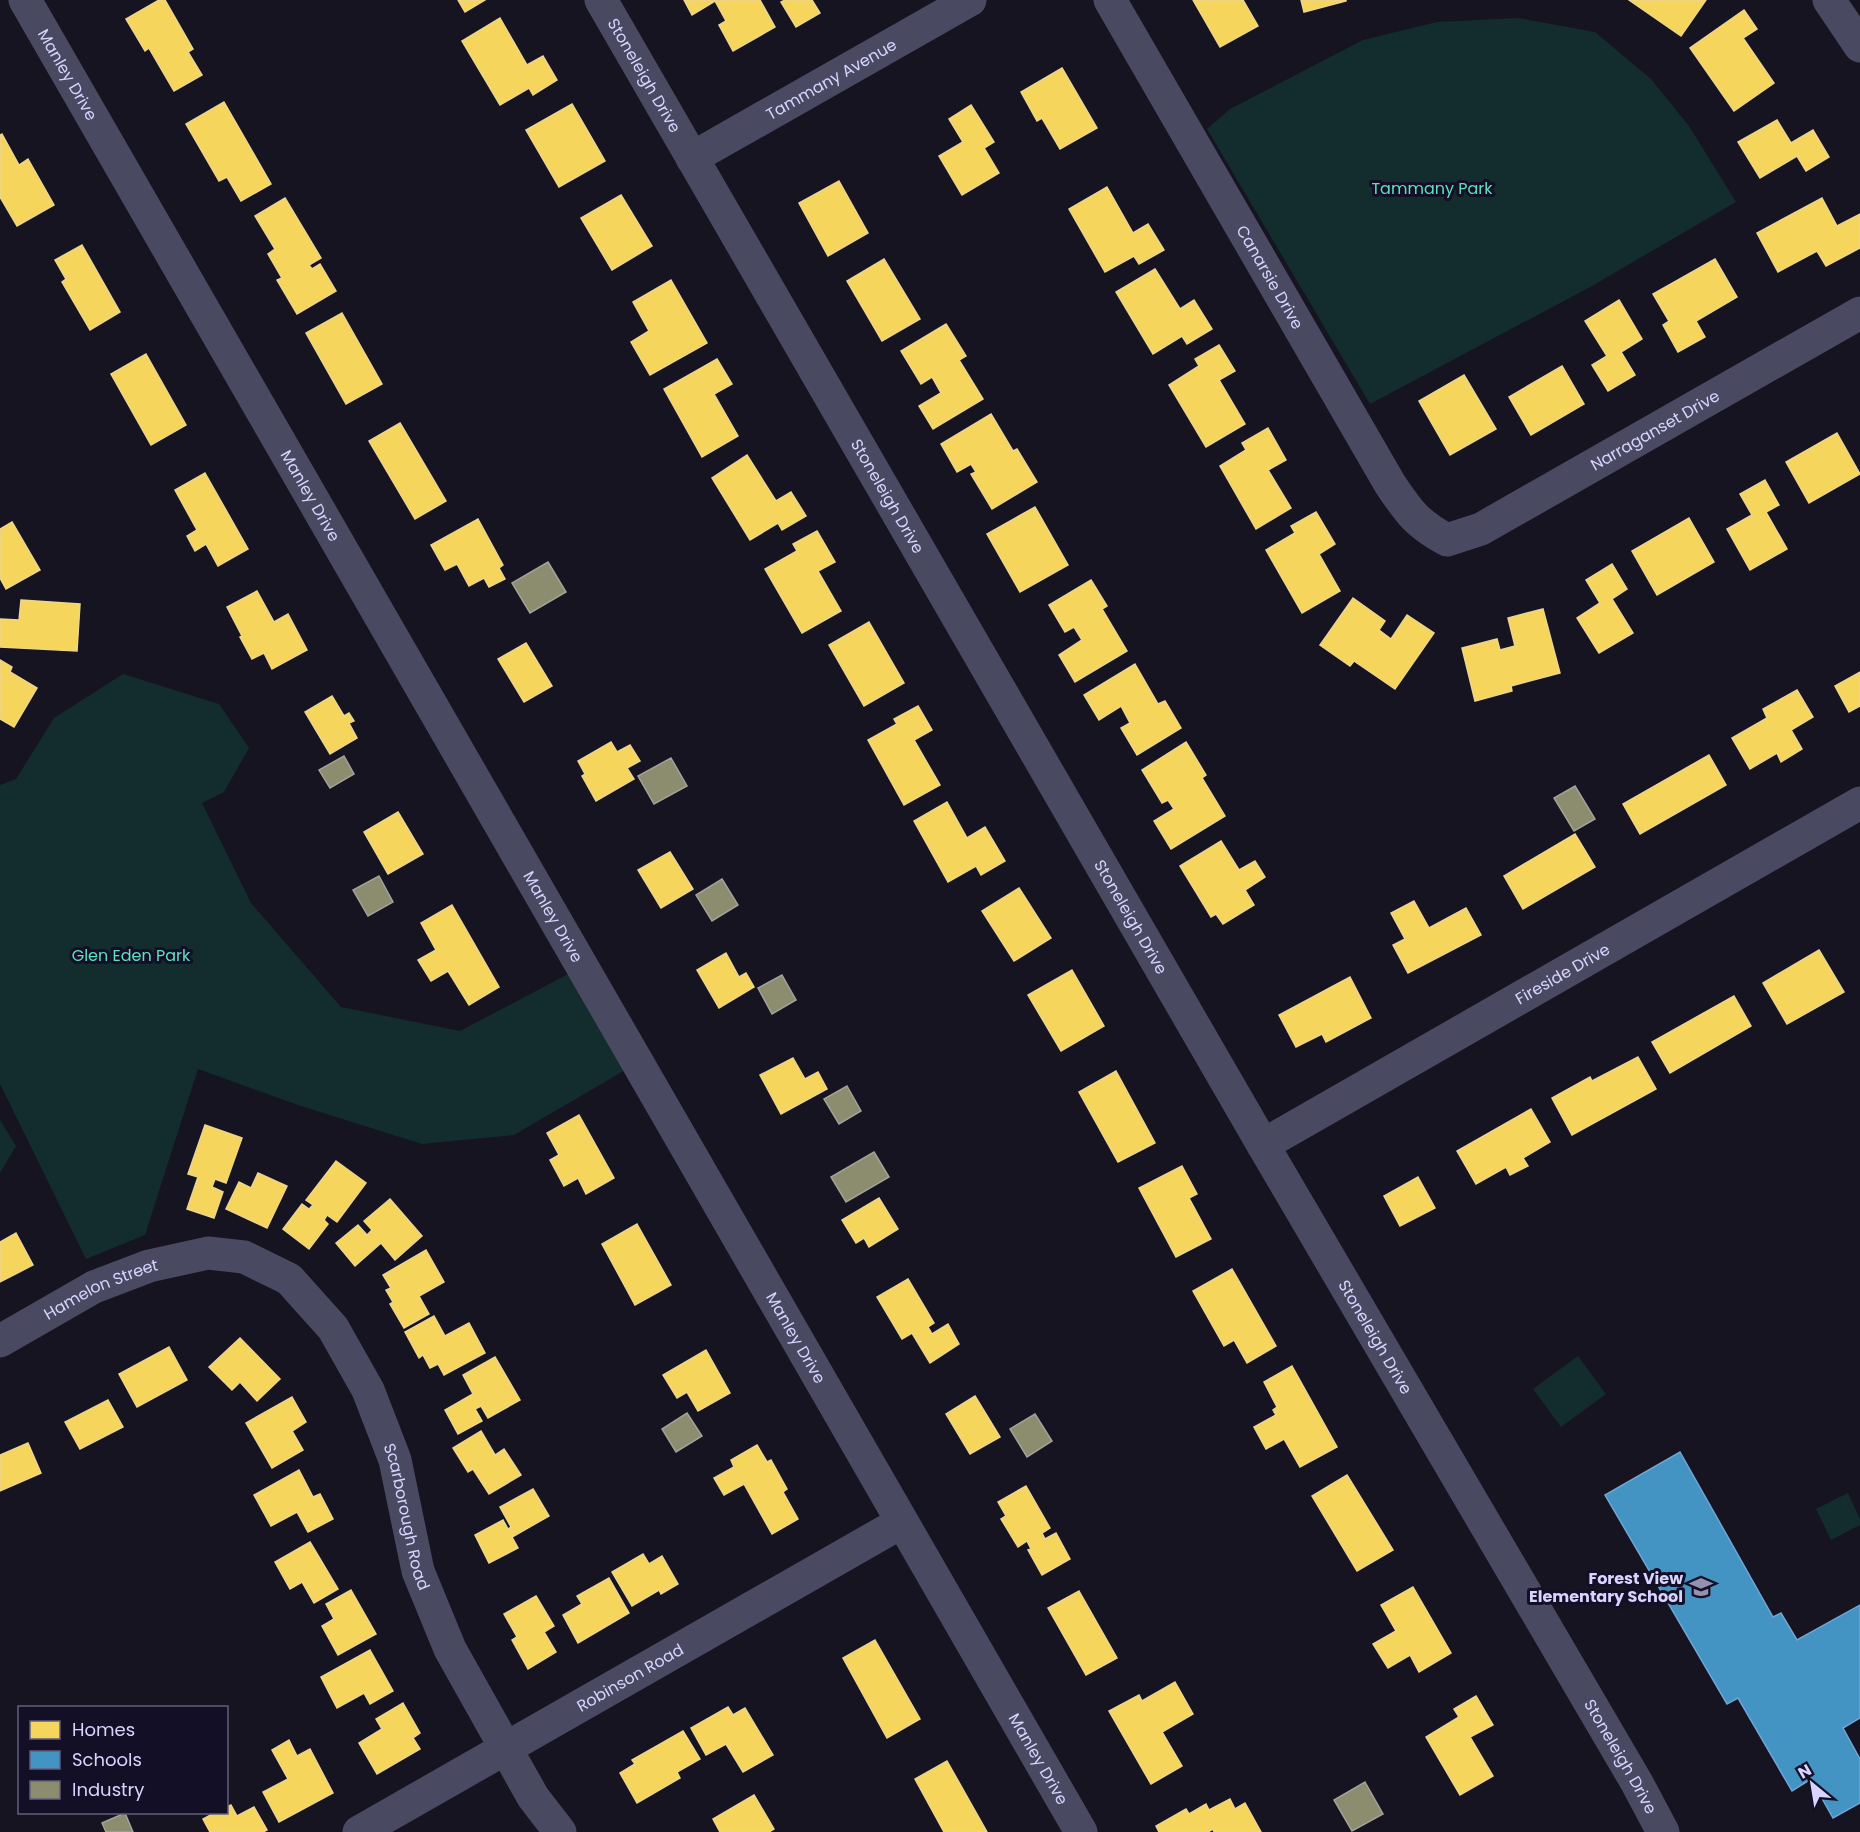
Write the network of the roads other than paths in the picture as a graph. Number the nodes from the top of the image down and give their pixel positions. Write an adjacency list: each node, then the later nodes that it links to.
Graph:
1 (25, 0): 14 (street, Manley Drive)
2 (601, 0): 7 (street, Stoneleigh Drive)
3 (970, 0): 7 (street, Tammany Avenue)
4 (1110, 0): 9 (street, Canarsie Drive)
5 (1829, 0): 6 (street)
6 (1859, 42)
7 (692, 158): 11 (street, Stoneleigh Drive)
8 (1860, 313): 9 (street, Narraganset Drive)
9 (1447, 540)
10 (1860, 803): 11 (street, Fireside Drive)
11 (1263, 1145): 19 (street, Stoneleigh Drive)
12 (208, 1253): 13 (street, Hamelon Street); 15 (street, Scarborough Road)
13 (0, 1341)
14 (902, 1522): 15 (street, Robinson Road); 18 (street, Manley Drive)
15 (506, 1747): 16 (street, Robinson Road); 17 (street, Scarborough Road)
16 (359, 1832)
17 (560, 1832)
18 (1081, 1832)
19 (1663, 1832)

